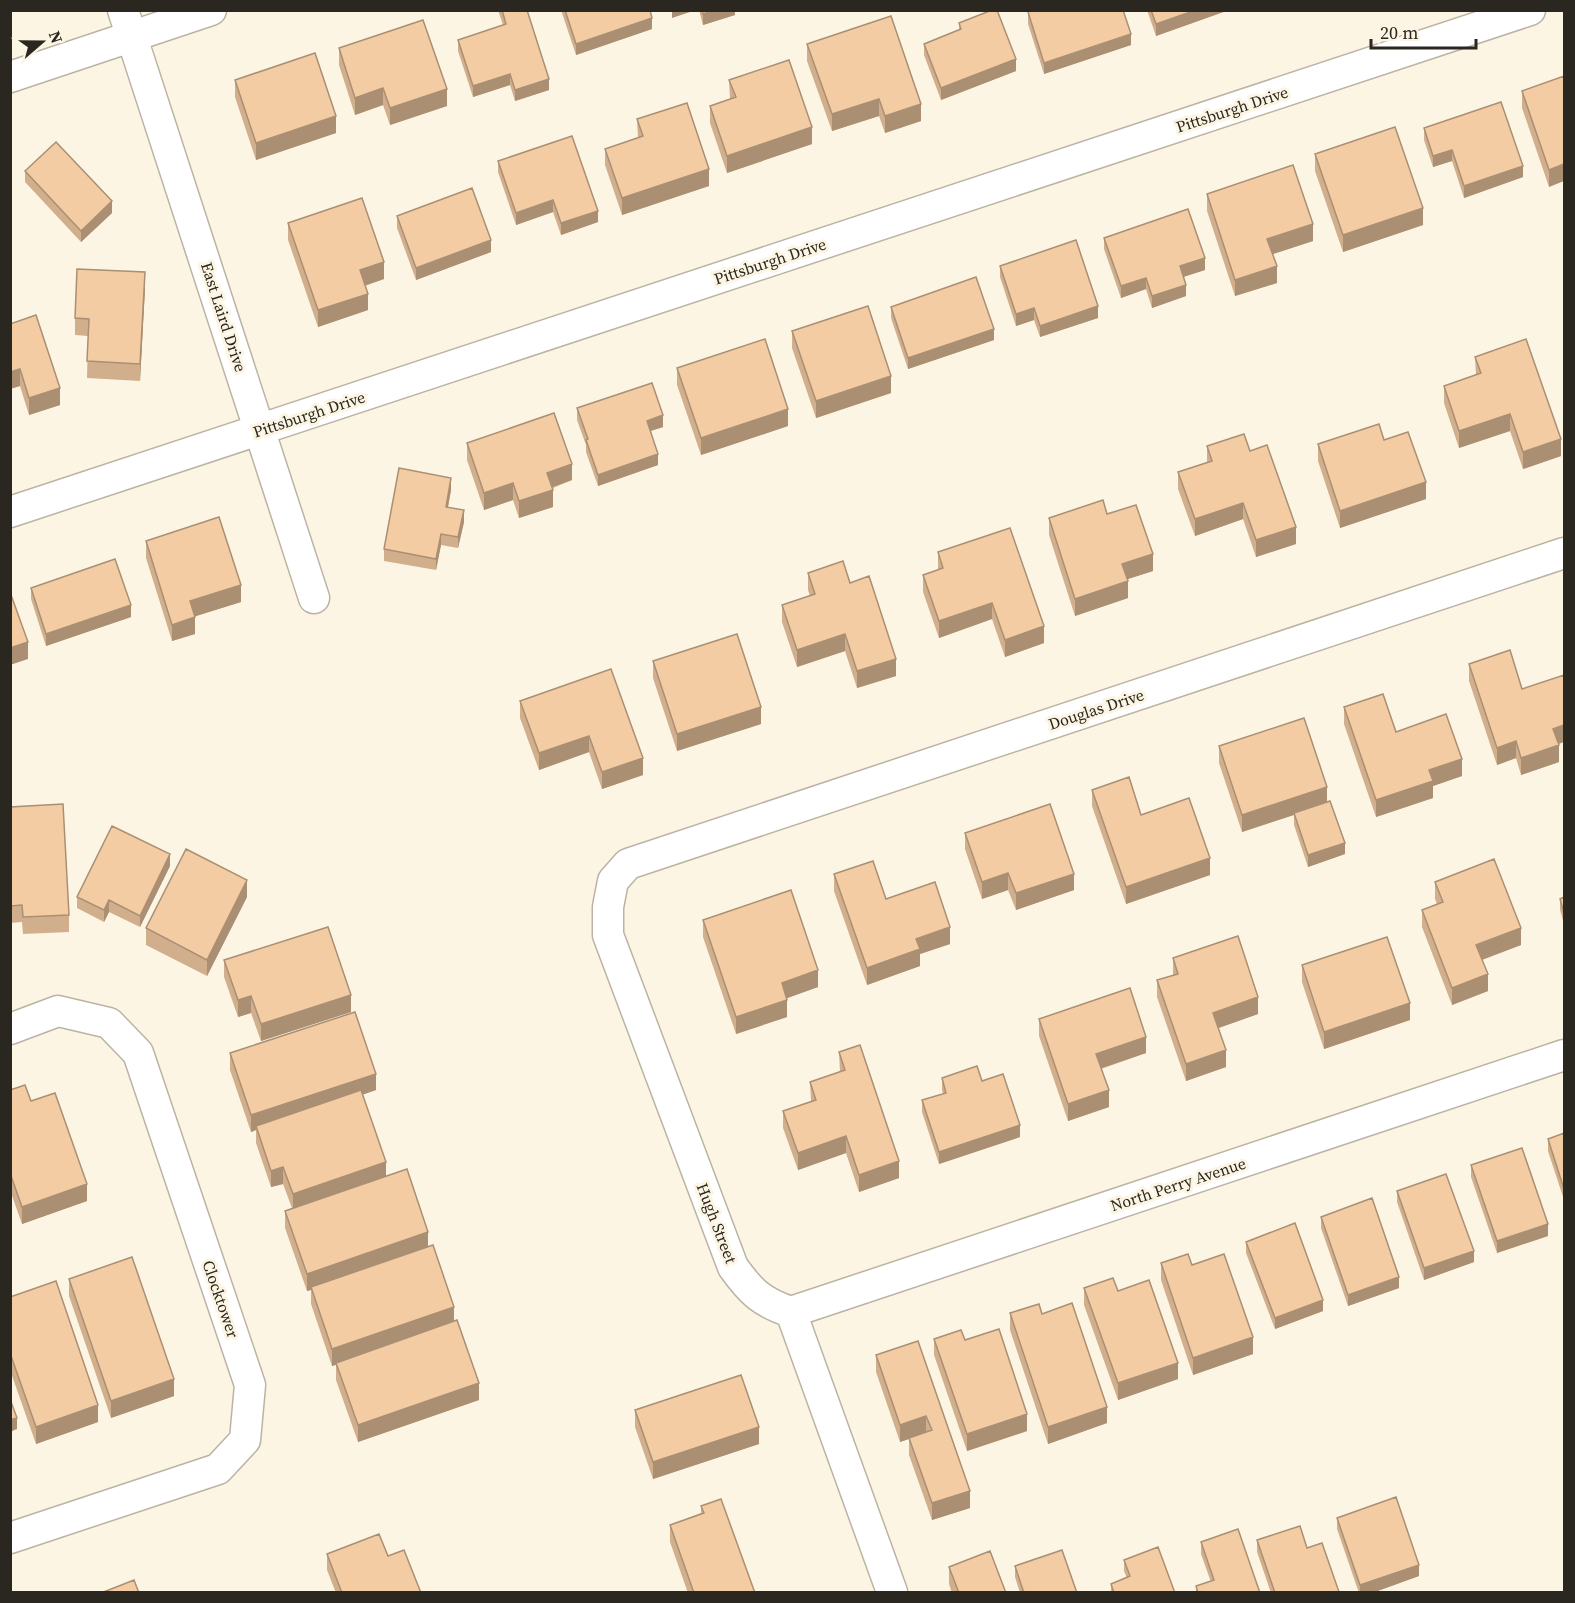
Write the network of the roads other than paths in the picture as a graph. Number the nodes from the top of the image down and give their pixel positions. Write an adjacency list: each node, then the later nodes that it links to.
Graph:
1 (211, 10): 3 (street)
2 (1530, 10): 5 (street, Pittsburgh Drive)
3 (127, 24): 4 (street); 5 (street, East Laird Drive)
4 (10, 77)
5 (261, 429): 6 (street, Pittsburgh Drive); 8 (street, East Laird Drive)
6 (10, 512)
7 (1564, 554): 9 (street, Douglas Drive)
8 (314, 598)
9 (628, 864): 12 (street, Hugh Street)
10 (10, 1029): 13 (street, Clocktower)
11 (1564, 1055): 12 (street, North Perry Avenue)
12 (791, 1312): 14 (street)
13 (10, 1538)
14 (892, 1593)

